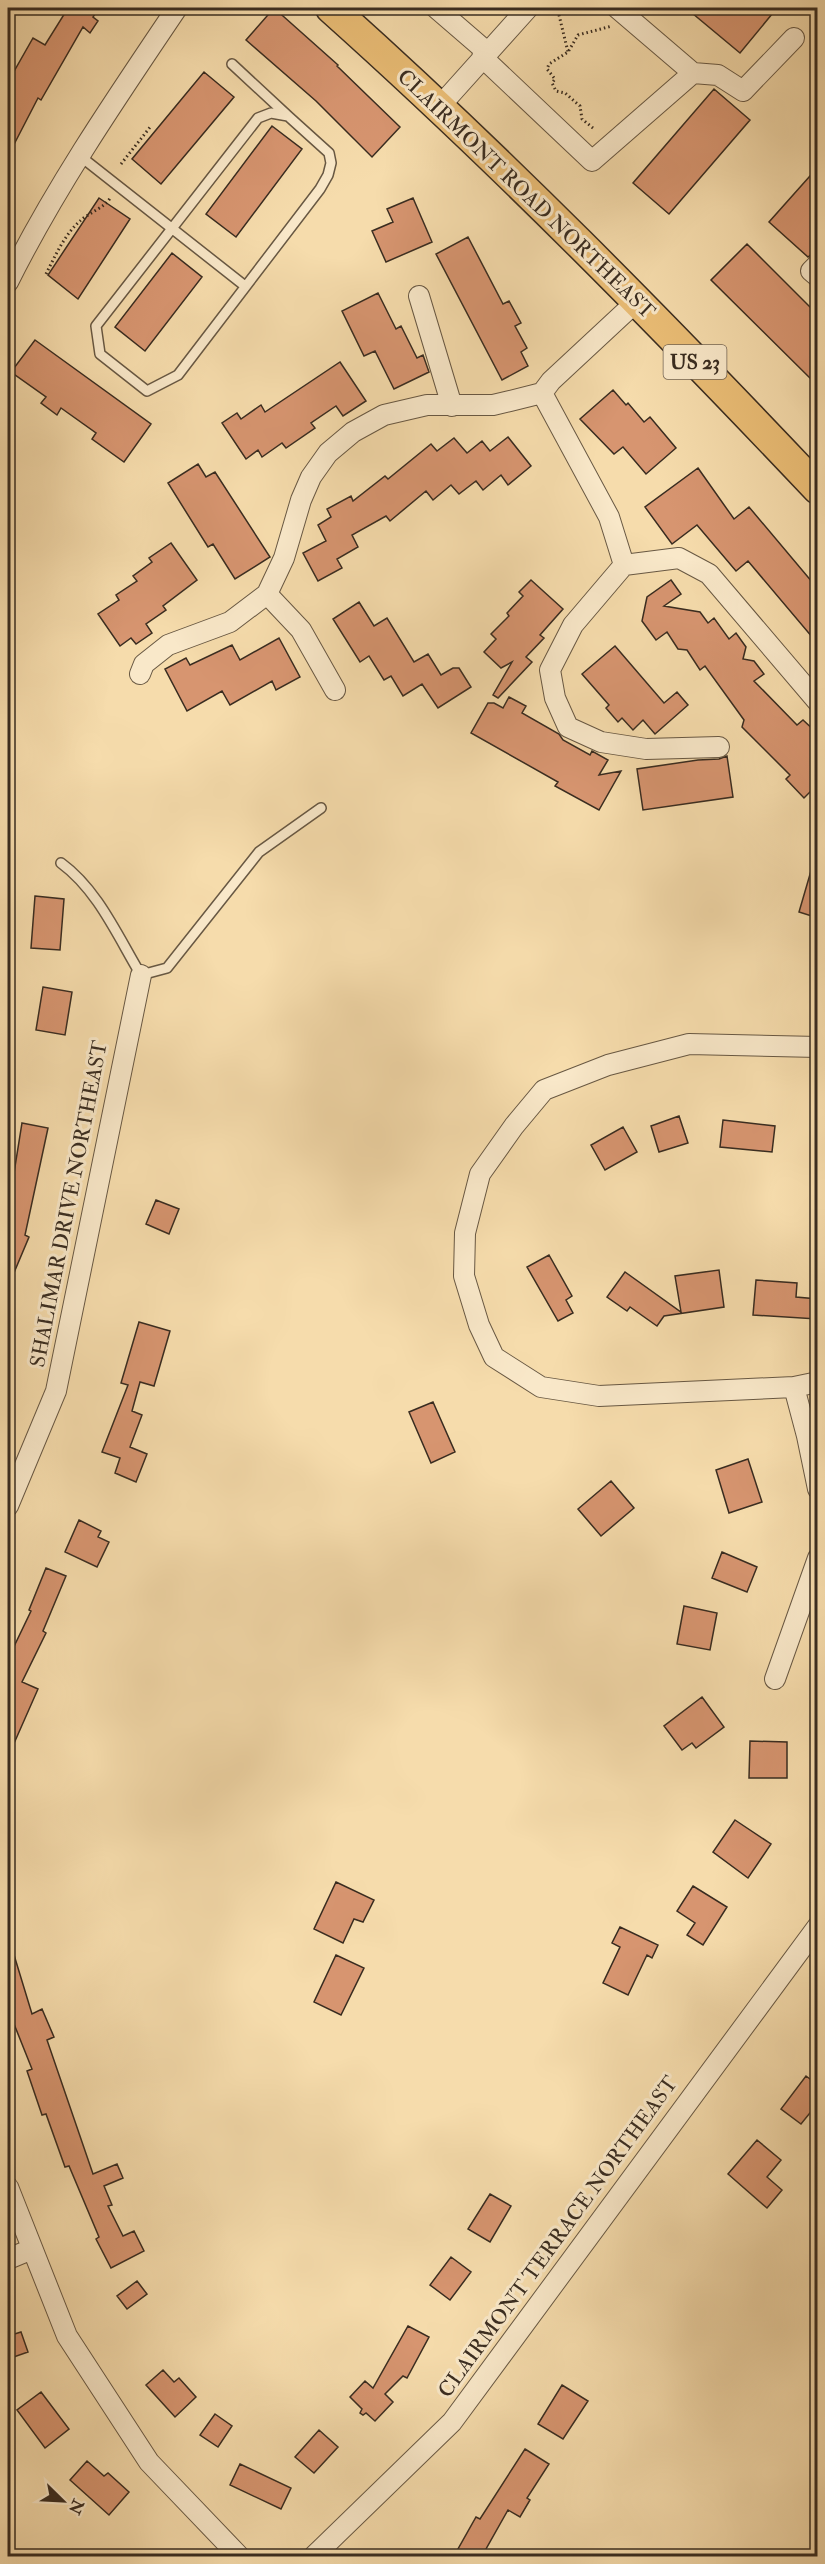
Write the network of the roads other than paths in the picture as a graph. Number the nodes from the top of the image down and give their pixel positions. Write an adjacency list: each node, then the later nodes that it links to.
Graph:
1 (177, 8): 12 (street)
2 (330, 8): 10 (main road, CLAIRMONT ROAD NORTHEAST / US 23)
3 (436, 8): 7 (street)
4 (528, 8): 7 (street)
5 (615, 17): 9 (street)
6 (794, 38): 9 (street)
7 (485, 54): 9 (street); 10 (street)
8 (232, 64): 11 (lane)
9 (693, 73)
10 (440, 106): 19 (main road, CLAIRMONT ROAD NORTHEAST / US 23)
11 (288, 116): 13 (lane); 17 (lane)
12 (79, 156): 13 (lane); 16 (street)
13 (172, 228): 17 (lane); 17 (lane)
14 (818, 264): 15 (street)
15 (818, 277)
16 (8, 282)
17 (245, 286)
18 (419, 296): 21 (street)
19 (637, 301): 20 (street); 22 (main road, CLAIRMONT ROAD NORTHEAST / US 23)
20 (542, 393): 21 (street); 23 (street)
21 (452, 406): 24 (street)
22 (818, 489)
23 (624, 565): 27 (street); 28 (street)
24 (267, 594): 25 (street); 26 (street)
25 (140, 674)
26 (335, 690)
27 (818, 702)
28 (719, 747)
29 (321, 808): 31 (lane)
30 (61, 863): 31 (lane)
31 (141, 975): 36 (street, SHALIMAR DRIVE NORTHEAST)
32 (818, 1047): 34 (street)
33 (818, 1382): 34 (street)
34 (794, 1387): 35 (street)
35 (818, 1489)
36 (8, 1506)
37 (818, 1558): 38 (street)
38 (775, 1679)
39 (818, 1926): 44 (street, CLAIRMONT TERRACE NORTHEAST)
40 (8, 2187): 41 (street)
41 (32, 2249): 42 (street); 43 (street)
42 (8, 2259)
43 (239, 2556)
44 (315, 2556)

